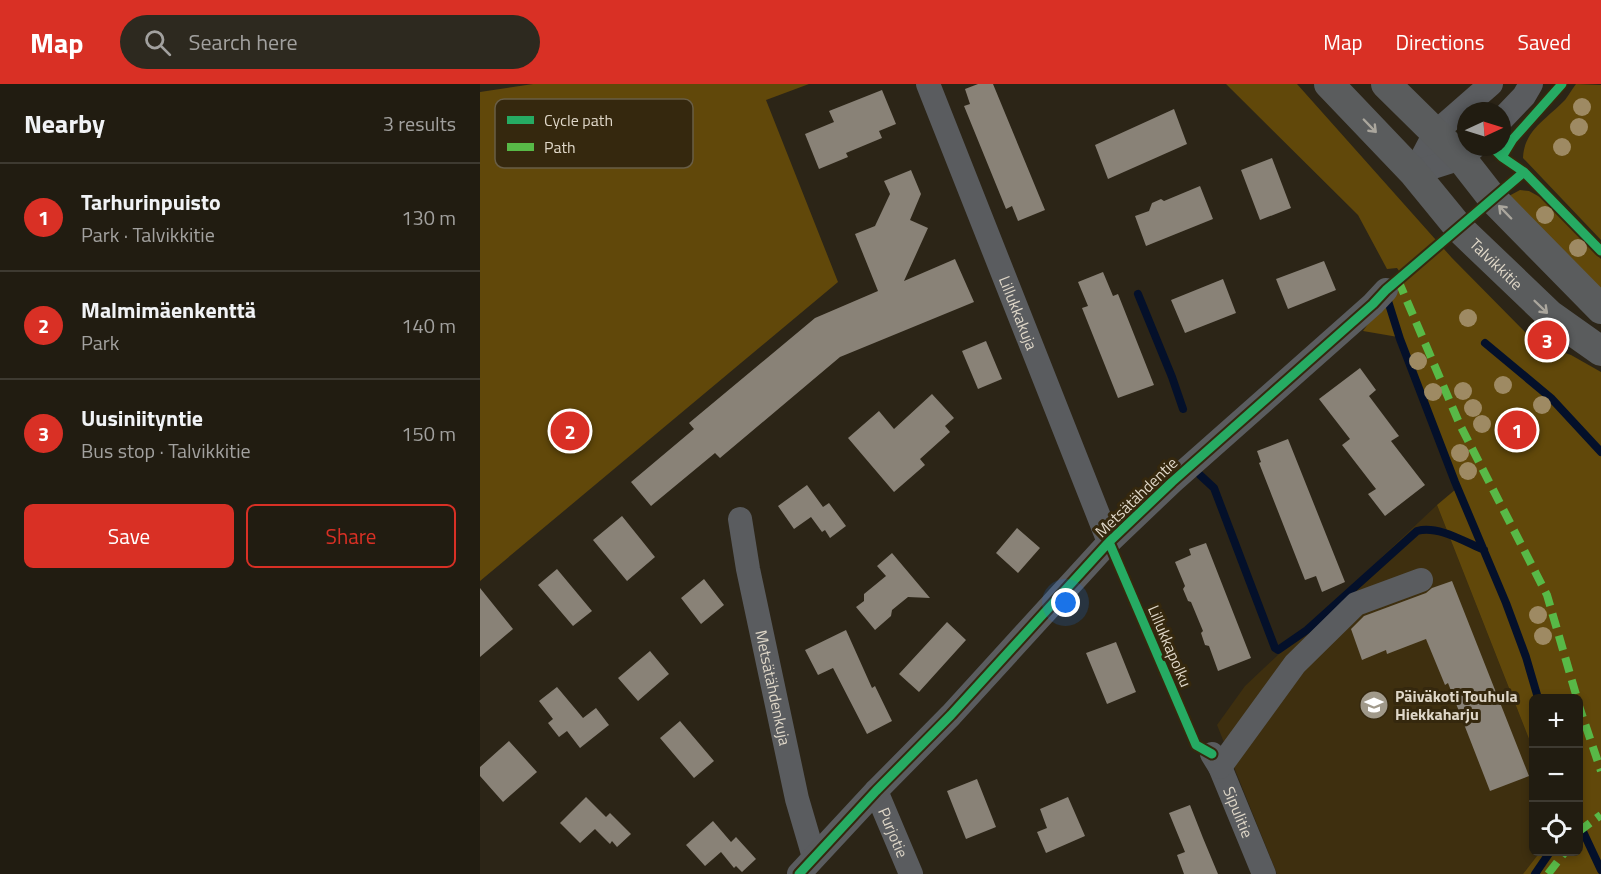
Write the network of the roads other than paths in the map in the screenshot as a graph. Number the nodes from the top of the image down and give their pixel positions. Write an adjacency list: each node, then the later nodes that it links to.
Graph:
1 (928, 84): 16 (street, Lillukkakuja)
2 (1329, 84): 11 (main road, Talvikkitie, one-way to 11)
3 (1386, 84): 7 (main road)
4 (1491, 84): 7 (street)
5 (1531, 84): 6 (street)
6 (1511, 110)
7 (1435, 133): 8 (main road); 11 (street)
8 (1457, 147)
9 (1459, 156): 11 (street)
10 (1469, 156): 13 (main road, one-way to 10)
11 (1414, 173): 14 (main road, Talvikkitie, one-way to 14)
12 (1386, 290): 16 (street, Metsätähdentie)
13 (1601, 309)
14 (1601, 351)
15 (740, 519): 19 (street, Metsätähdenkuja)
16 (1109, 543): 18 (street, Metsätähdentie)
17 (1420, 580): 21 (street, Sipulitie)
18 (876, 791): 19 (street, Metsätähdentie); 20 (street, Purjotie)
19 (806, 865)
20 (911, 874)
21 (1264, 874)

